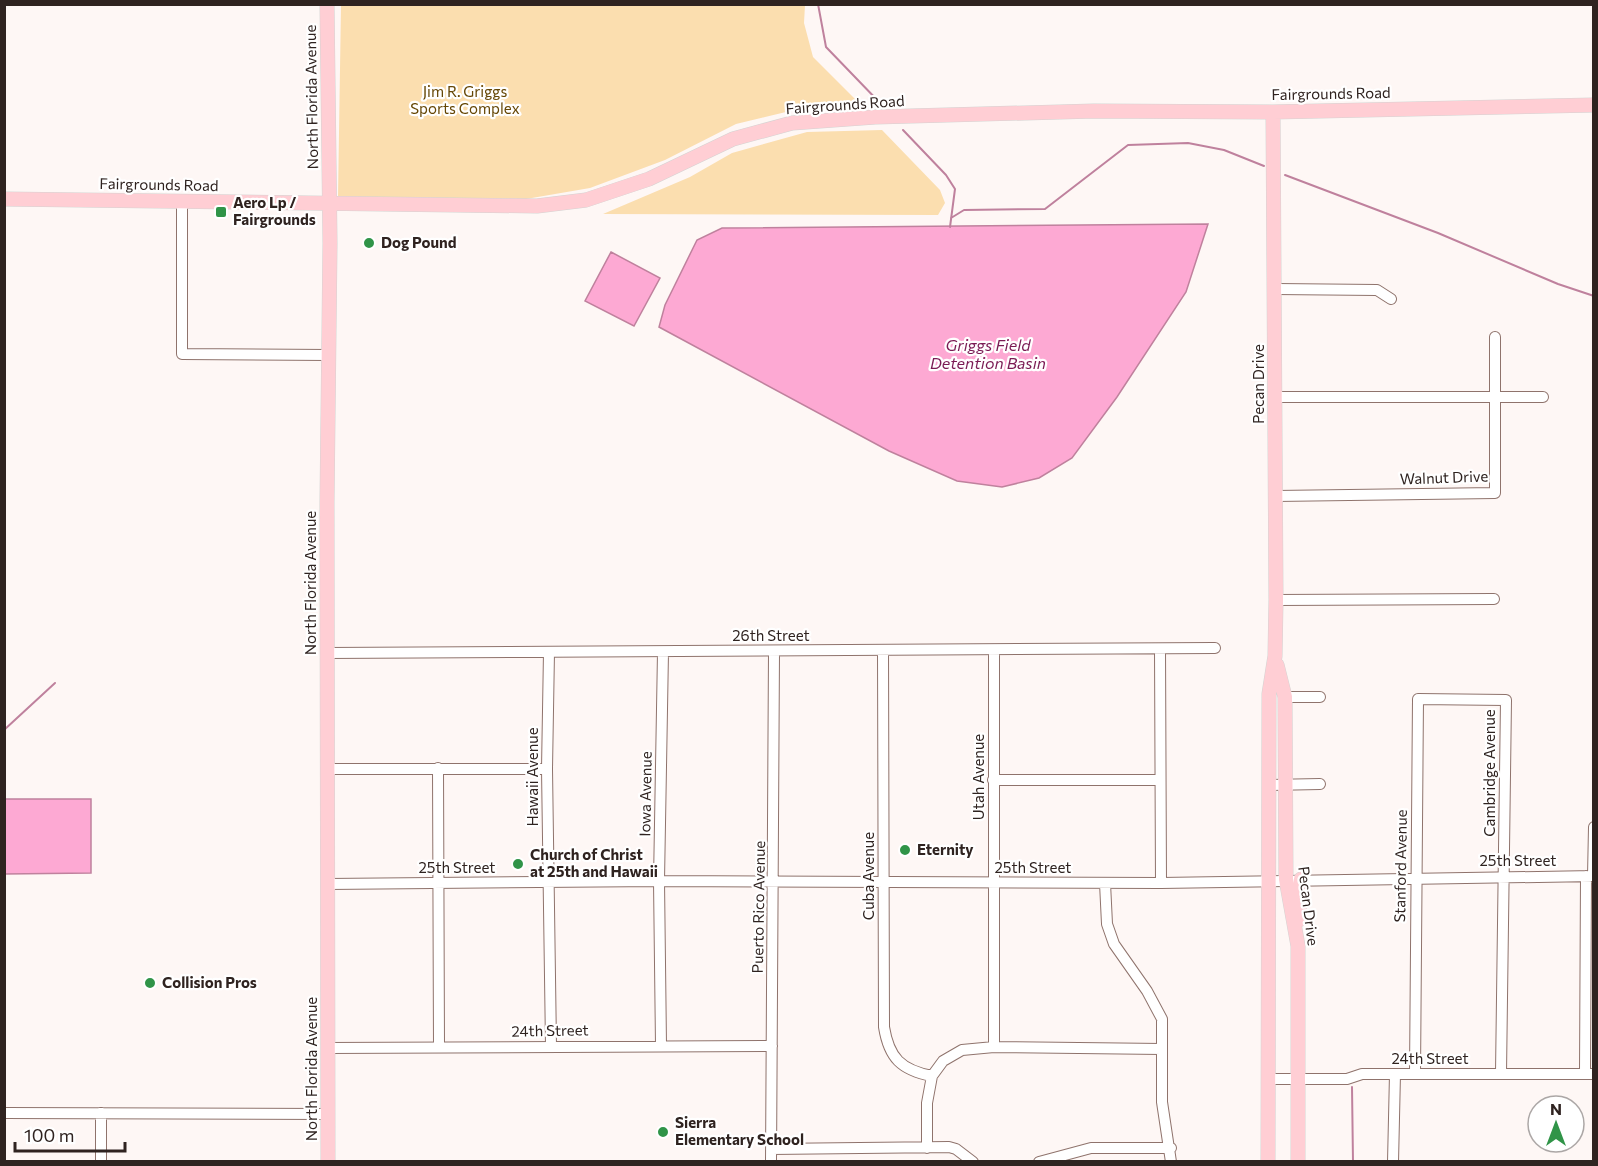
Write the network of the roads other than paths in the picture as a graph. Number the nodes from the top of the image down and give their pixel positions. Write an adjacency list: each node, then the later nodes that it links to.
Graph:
1 (327, 4): 6 (main road, North Florida Avenue)
2 (1593, 105): 3 (main road, Fairgrounds Road)
3 (1273, 112): 6 (main road, Fairgrounds Road); 7 (main road, Pecan Drive)
4 (4, 199): 5 (main road, Fairgrounds Road)
5 (182, 202): 6 (main road, Fairgrounds Road); 10 (street)
6 (329, 203): 10 (main road, North Florida Avenue)
7 (1276, 289): 8 (street); 11 (main road, Pecan Drive)
8 (1391, 298)
9 (1495, 337): 12 (street, Walnut Drive)
10 (328, 355): 21 (main road, North Florida Avenue)
11 (1276, 397): 12 (street); 14 (main road, Pecan Drive)
12 (1496, 397): 13 (street); 14 (street, Walnut Drive)
13 (1543, 397)
14 (1276, 496): 16 (main road, Pecan Drive)
15 (1494, 599): 16 (street)
16 (1276, 600): 25 (main road, Pecan Drive)
17 (1215, 648): 18 (street, 26th Street)
18 (1160, 649): 20 (street, 26th Street); 33 (street)
19 (883, 650): 20 (street, 26th Street); 24 (street, 26th Street); 46 (street, Cuba Avenue)
20 (994, 650): 32 (street, Utah Avenue)
21 (327, 652): 22 (street, 26th Street); 31 (main road, North Florida Avenue)
22 (549, 652): 23 (street, 26th Street); 30 (street, Hawaii Avenue)
23 (663, 652): 24 (street, 26th Street); 44 (street, Iowa Avenue)
24 (774, 652): 45 (street, Puerto Rico Avenue)
25 (1275, 656): 26 (main road, Pecan Drive); 34 (main road, Pecan Drive)
26 (1285, 697): 27 (street); 35 (main road, Pecan Drive)
27 (1320, 697)
28 (1460, 699): 38 (street, Cambridge Avenue); 40 (street, Stanford Avenue)
29 (438, 768): 30 (street); 31 (street); 47 (street)
30 (547, 769): 43 (street, Hawaii Avenue)
31 (327, 770): 52 (main road, North Florida Avenue)
32 (993, 780): 33 (street); 49 (street, Utah Avenue)
33 (1160, 780): 51 (street)
34 (1269, 784): 35 (street); 48 (main road, Pecan Drive)
35 (1286, 784): 36 (street); 41 (main road, Pecan Drive)
36 (1320, 784)
37 (1593, 827): 39 (street)
38 (1504, 875): 39 (street, 25th Street); 40 (street, 25th Street); 61 (street, Cambridge Avenue)
39 (1591, 876): 62 (street)
40 (1415, 877): 42 (street, 25th Street); 64 (street, Stanford Avenue)
41 (1286, 879): 42 (street, 25th Street); 48 (street, 25th Street); 53 (main road, Pecan Drive)
42 (1301, 879): 53 (main road)
43 (549, 881): 44 (street, 25th Street); 47 (street, 25th Street); 55 (street, Hawaii Avenue)
44 (659, 881): 45 (street, 25th Street); 54 (street, Iowa Avenue)
45 (774, 881): 46 (street, 25th Street); 56 (street, Puerto Rico Avenue)
46 (884, 881): 49 (street, 25th Street); 65 (street, Cuba Avenue)
47 (438, 882): 52 (street, 25th Street); 57 (street)
48 (1269, 882): 51 (street, 25th Street); 66 (main road, Pecan Drive)
49 (996, 883): 50 (street, 25th Street); 58 (street, Utah Avenue)
50 (1105, 883): 51 (street, 25th Street); 60 (street)
51 (1161, 883)
52 (328, 884): 59 (main road, North Florida Avenue)
53 (1298, 946): 67 (main road, Pecan Drive)
54 (661, 1045): 55 (street, 24th Street); 56 (street, 24th Street)
55 (551, 1046): 57 (street, 24th Street)
56 (772, 1046): 73 (street, Puerto Rico Avenue)
57 (439, 1047): 59 (street, 24th Street)
58 (994, 1047): 60 (street); 65 (street)
59 (328, 1048): 70 (main road, North Florida Avenue)
60 (1162, 1049): 72 (street)
61 (1501, 1073): 62 (street, 24th Street); 64 (street, 24th Street)
62 (1589, 1073)
63 (1395, 1074): 64 (street, 24th Street); 67 (street, 24th Street); 82 (street)
64 (1415, 1074)
65 (932, 1076): 71 (street)
66 (1268, 1079): 67 (street, 24th Street); 80 (main road, Pecan Drive)
67 (1297, 1080): 81 (main road, Pecan Drive)
68 (4, 1113): 69 (street)
69 (101, 1113): 70 (street); 74 (street)
70 (329, 1114): 75 (main road, North Florida Avenue)
71 (927, 1148): 73 (street); 77 (street)
72 (1171, 1148): 78 (street); 79 (street)
73 (771, 1149): 76 (street, Puerto Rico Avenue)
74 (101, 1161)
75 (328, 1161)
76 (771, 1161)
77 (973, 1161)
78 (1039, 1161)
79 (1171, 1161)
80 (1268, 1161)
81 (1298, 1161)
82 (1393, 1161)

